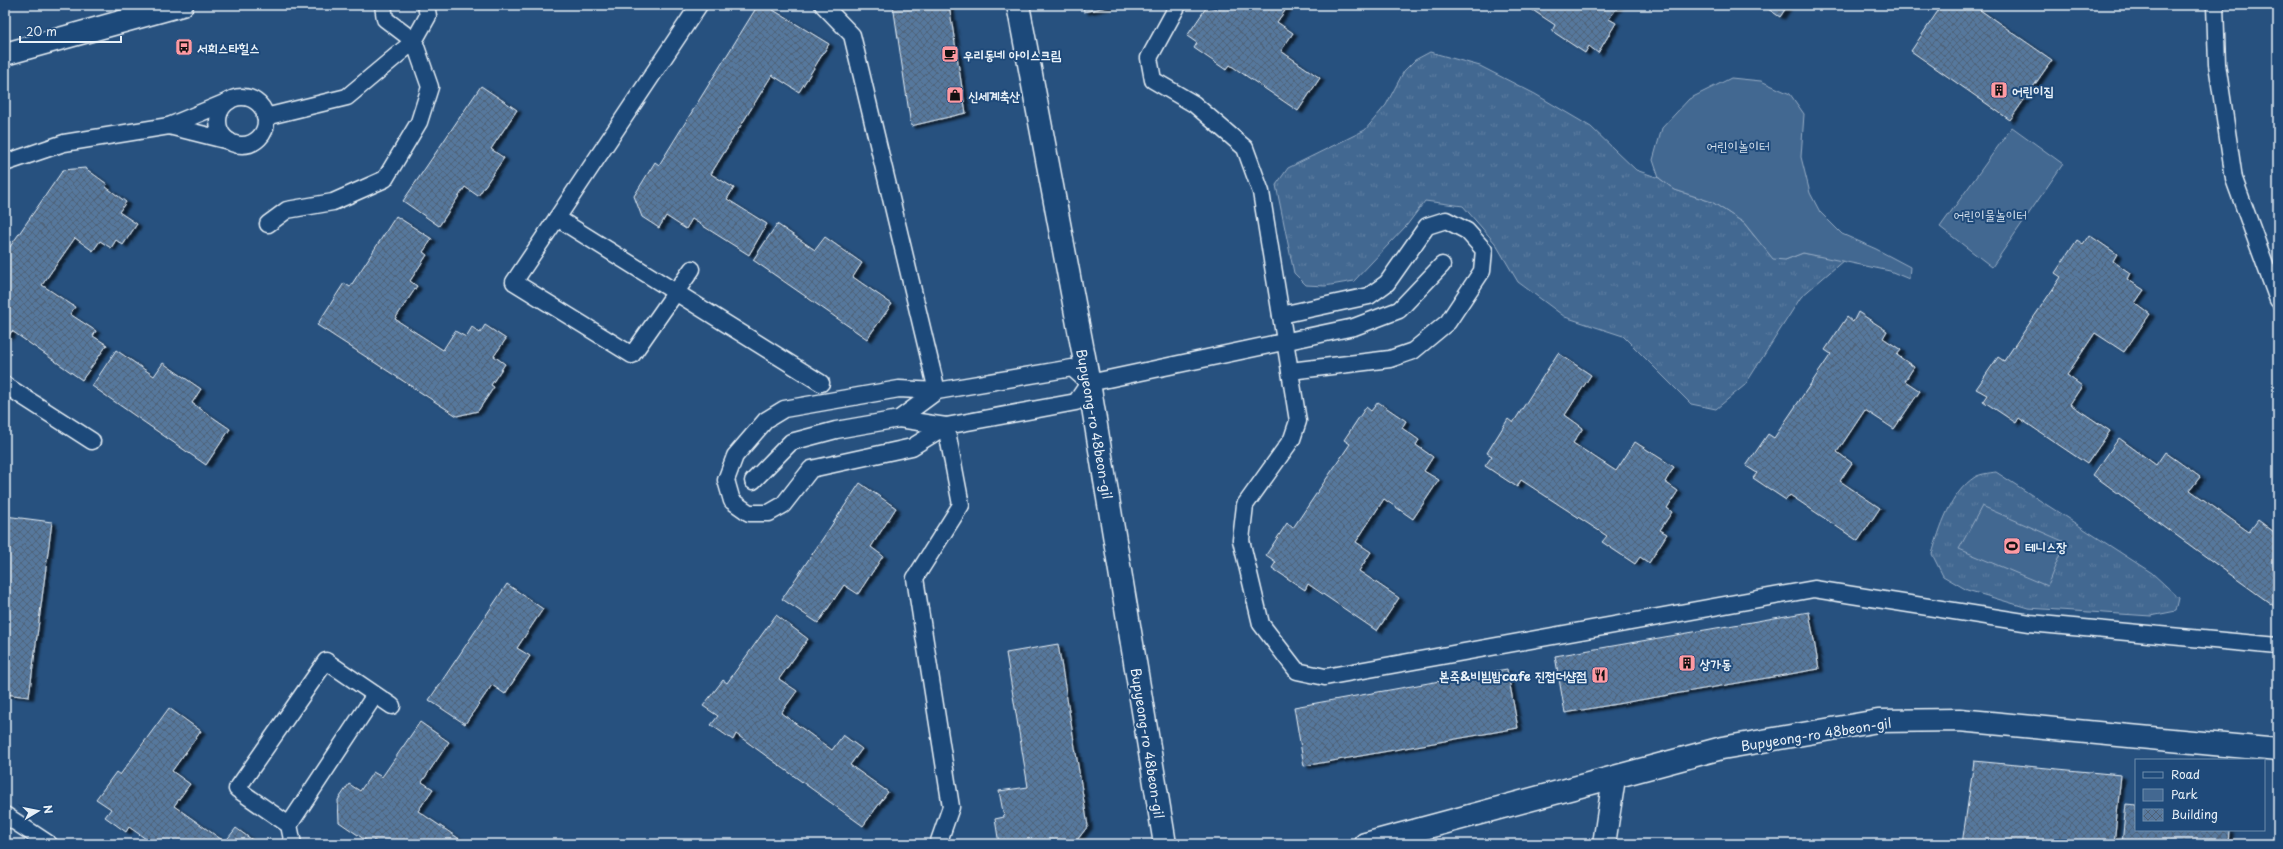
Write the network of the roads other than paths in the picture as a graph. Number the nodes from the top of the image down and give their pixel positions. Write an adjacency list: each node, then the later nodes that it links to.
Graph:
1 (182, 5): 10 (street)
2 (383, 5): 9 (lane)
3 (426, 5): 9 (lane)
4 (699, 5): 16 (lane)
5 (823, 5): 28 (lane)
6 (1018, 5): 26 (street, Bupyeong-ro 48beon-gil)
7 (1178, 5): 22 (lane)
8 (2214, 5): 21 (lane)
9 (414, 41): 12 (lane); 17 (lane)
10 (5, 54)
11 (229, 101): 12 (lane); 13 (lane); 14 (lane)
12 (265, 116): 14 (lane)
13 (169, 126): 14 (lane); 15 (lane)
14 (229, 141)
15 (5, 162)
16 (557, 218): 20 (lane); 20 (lane)
17 (268, 224)
18 (1442, 265): 23 (lane)
19 (692, 269): 20 (lane)
20 (675, 292): 25 (lane)
21 (2278, 300)
22 (1281, 315): 23 (lane); 24 (lane)
23 (1284, 341): 24 (lane); 26 (lane)
24 (1290, 371): 33 (lane)
25 (821, 383)
26 (1089, 383): 28 (lane); 30 (lane); 43 (street, Bupyeong-ro 48beon-gil)
27 (5, 385): 31 (lane)
28 (937, 391): 29 (lane); 30 (lane)
29 (899, 419): 30 (lane); 32 (lane)
30 (946, 426): 42 (lane)
31 (92, 440)
32 (753, 481)
33 (2278, 646)
34 (375, 695): 35 (lane); 39 (lane); 39 (lane)
35 (392, 706)
36 (2278, 750): 37 (street, Bupyeong-ro 48beon-gil)
37 (1614, 778): 44 (street, Bupyeong-ro 48beon-gil); 45 (street)
38 (5, 815): 40 (lane)
39 (289, 824): 41 (lane)
40 (49, 844)
41 (293, 844)
42 (938, 844)
43 (1165, 844)
44 (1365, 844)
45 (1604, 844)

